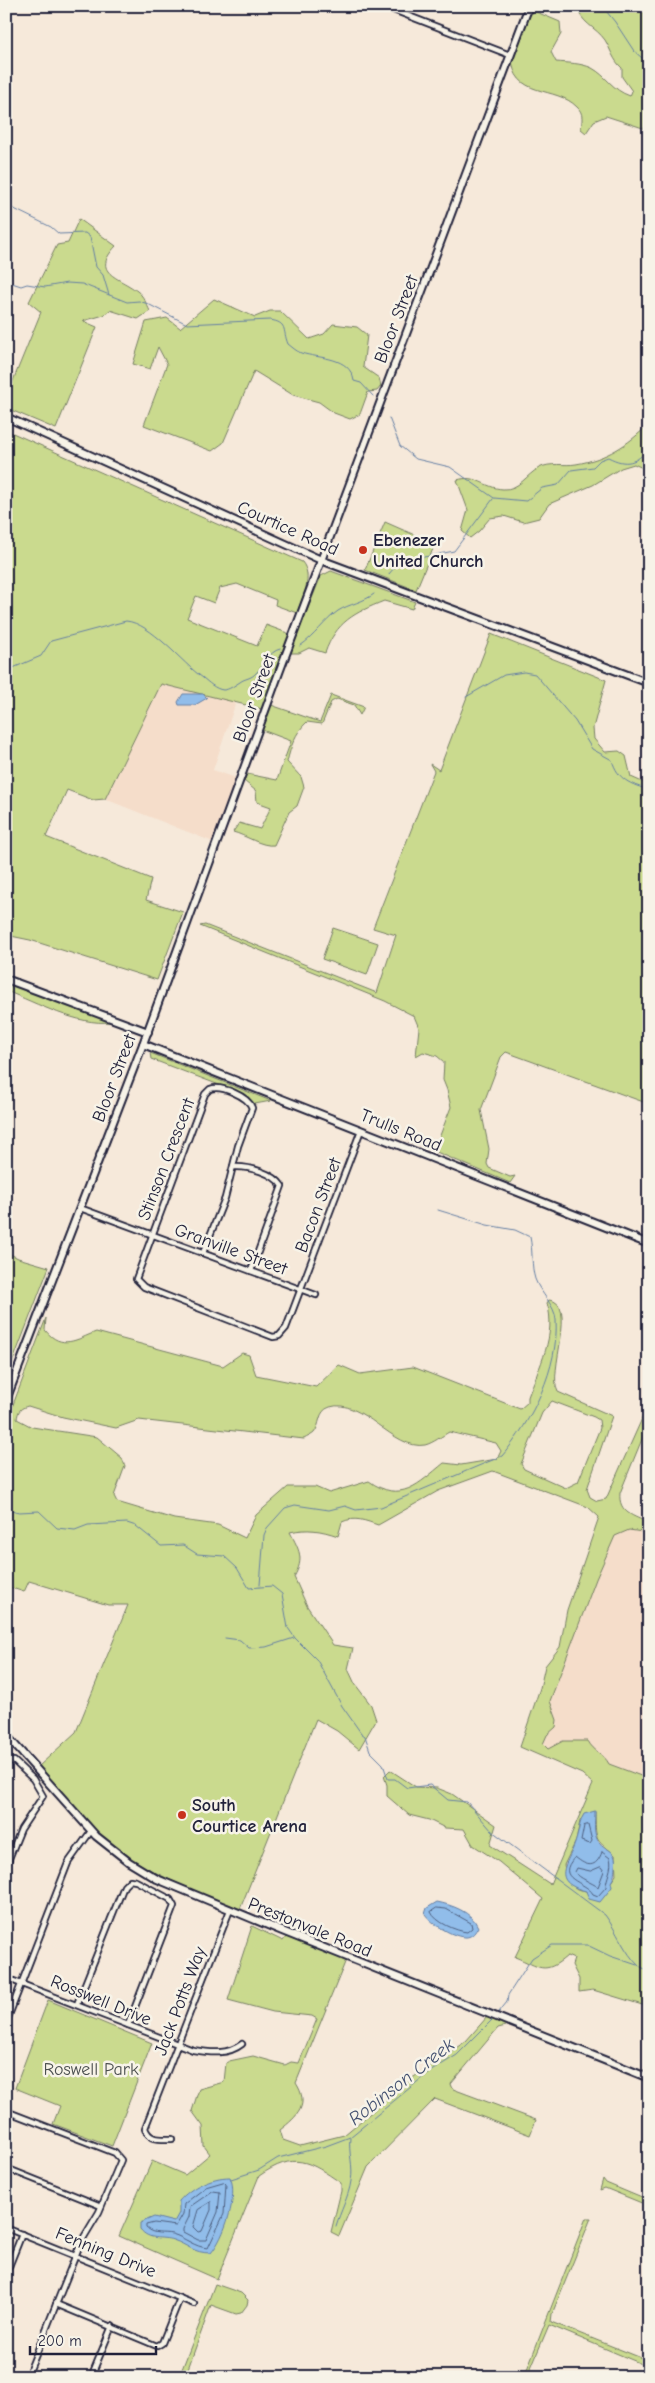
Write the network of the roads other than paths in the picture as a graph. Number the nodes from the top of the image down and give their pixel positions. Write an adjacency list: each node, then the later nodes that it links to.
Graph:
1 (383, 6): 3 (street)
2 (529, 6): 3 (street, Bloor Street)
3 (510, 55): 5 (street, Bloor Street)
4 (6, 417): 5 (street, Courtice Road)
5 (321, 560): 6 (street, Courtice Road); 8 (street, Bloor Street)
6 (649, 683)
7 (6, 979): 8 (street)
8 (148, 1032): 9 (street, Bloor Street)
9 (143, 1044): 10 (street, Trulls Road); 12 (street, Bloor Street)
10 (361, 1130): 14 (street, Trulls Road); 17 (street, Bacon Street)
11 (233, 1167): 13 (street, Stinson Crescent); 15 (street, Stinson Crescent); 16 (street)
12 (80, 1208): 13 (street, Granville Street); 19 (street, Bloor Street)
13 (152, 1234): 15 (street, Granville Street); 17 (street, Bacon Street)
14 (649, 1244)
15 (203, 1253): 16 (street, Granville Street)
16 (251, 1271): 17 (street, Granville Street)
17 (301, 1289): 18 (street, Granville Street)
18 (316, 1295)
19 (6, 1400)
20 (6, 1735): 22 (street, Prestonvale Road)
21 (6, 1762): 23 (street)
22 (91, 1831): 24 (street, Prestonvale Road); 26 (street)
23 (6, 1866)
24 (230, 1910): 31 (street, Jack Potts Way); 32 (street, Prestonvale Road)
25 (6, 1978): 26 (street, Rosswell Drive)
26 (22, 1984): 27 (street, Rosswell Drive); 28 (street)
27 (77, 2004): 29 (street, Rosswell Drive); 29 (street)
28 (6, 2023)
29 (128, 2025): 31 (street, Rosswell Drive)
30 (242, 2044): 31 (street, Rosswell Drive)
31 (177, 2046): 34 (street, Jack Potts Way)
32 (649, 2078)
33 (6, 2112): 36 (street)
34 (172, 2139)
35 (6, 2168): 36 (street)
36 (101, 2206): 39 (street)
37 (6, 2228): 38 (street, Fenning Drive)
38 (22, 2234): 39 (street, Fenning Drive); 40 (street)
39 (76, 2254): 41 (street, Fenning Drive); 42 (street)
40 (6, 2274)
41 (180, 2298): 43 (street, Fenning Drive); 44 (street)
42 (56, 2304): 44 (street); 45 (street)
43 (194, 2304)
44 (112, 2326): 46 (street)
45 (27, 2377)
46 (91, 2377)

